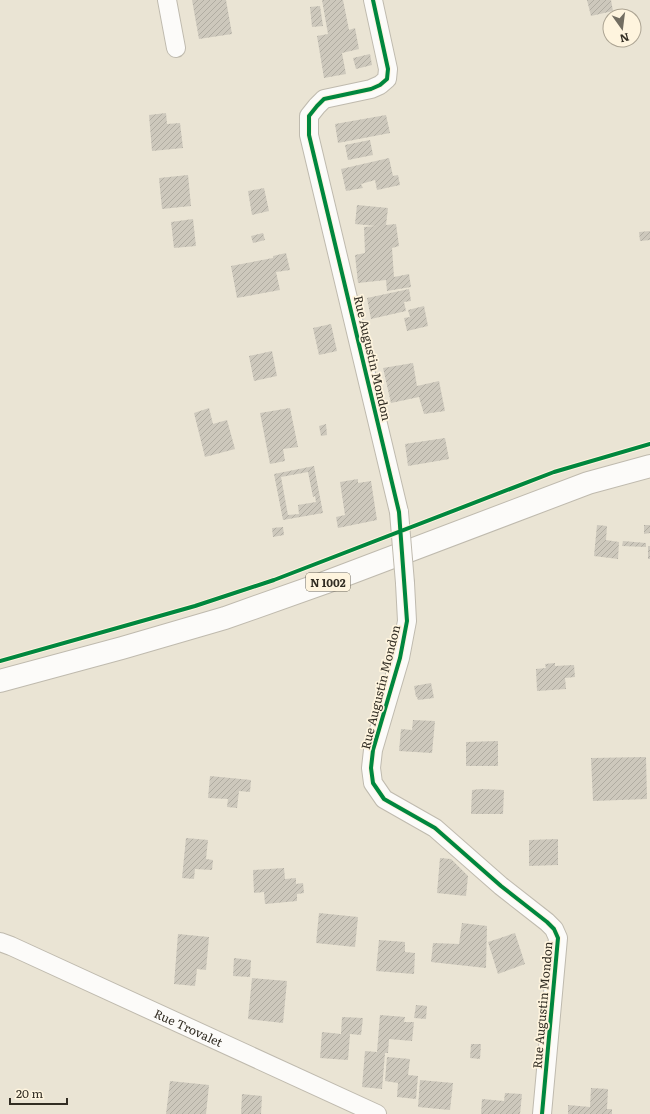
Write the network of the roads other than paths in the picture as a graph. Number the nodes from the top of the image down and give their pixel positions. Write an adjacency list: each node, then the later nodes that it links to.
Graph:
1 (167, 0): 3 (street)
2 (373, 0): 8 (street, Rue Augustin Mondon, bridge)
3 (176, 48)
4 (650, 466): 5 (main road, N 1002)
5 (0, 680)
6 (0, 942): 7 (street, Rue Trovalet)
7 (377, 1114)
8 (542, 1114)

